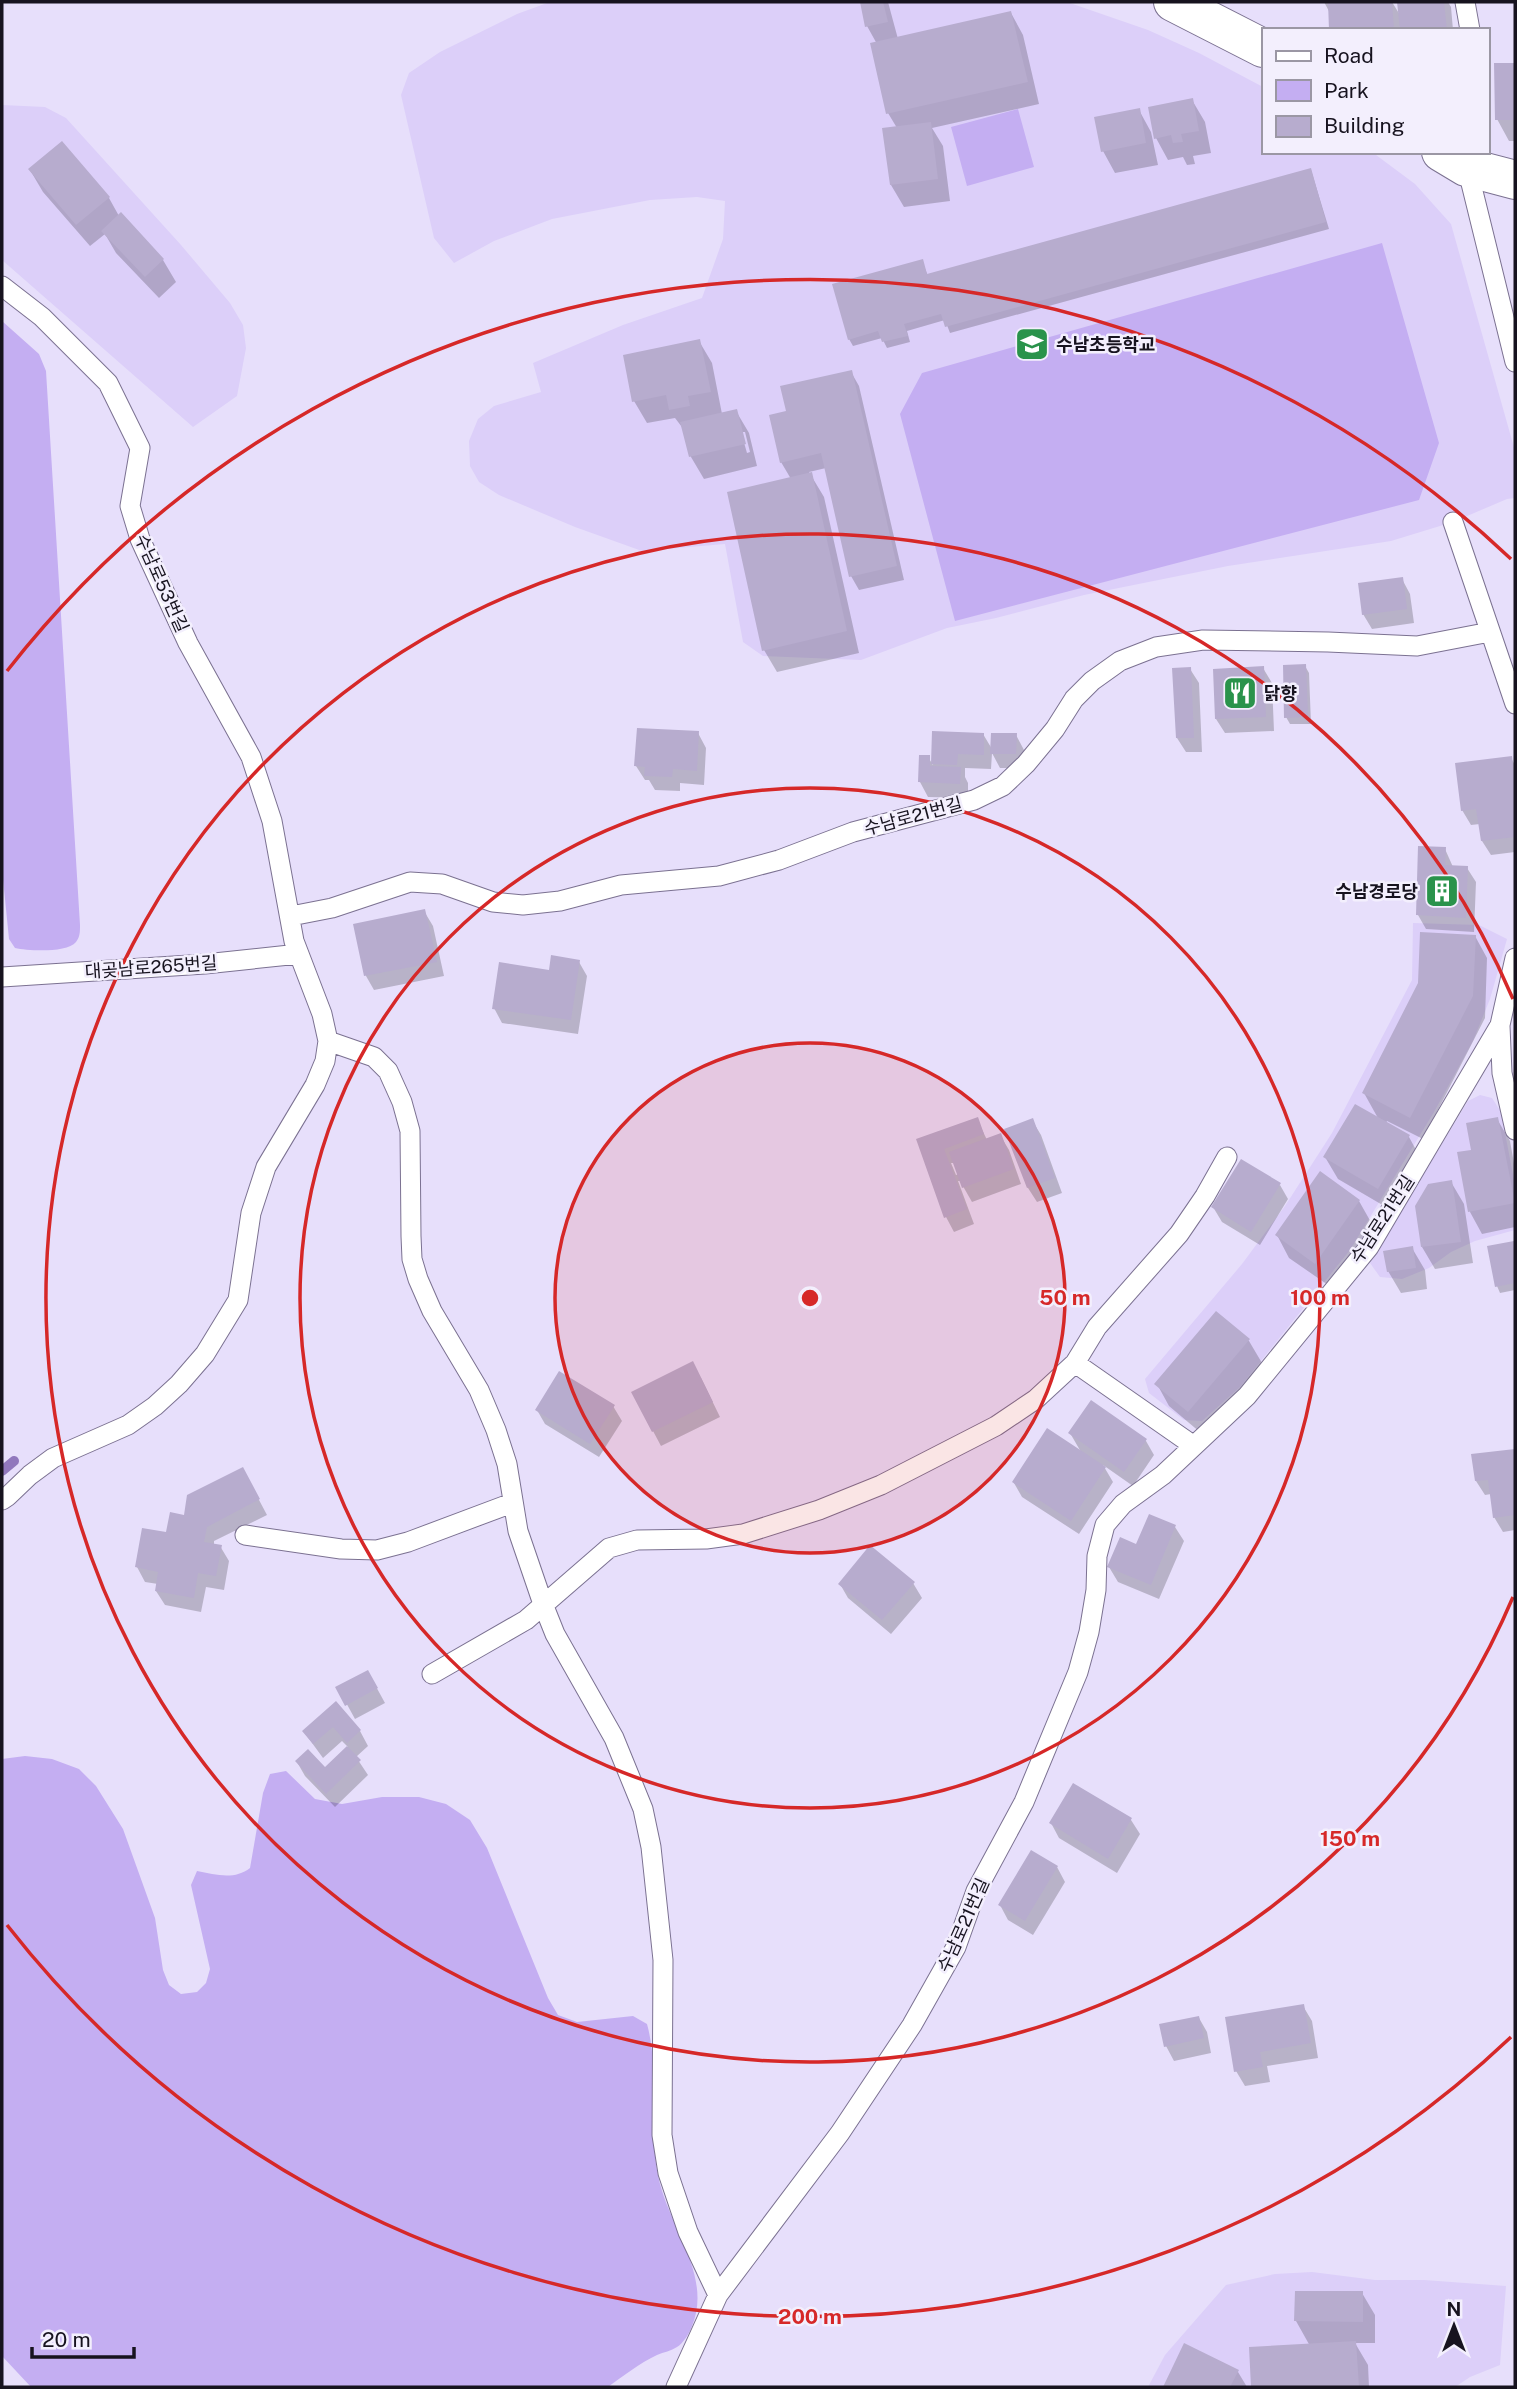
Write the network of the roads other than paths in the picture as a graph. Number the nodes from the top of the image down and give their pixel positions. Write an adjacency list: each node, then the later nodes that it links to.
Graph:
1 (1173, 2): 4 (street)
2 (1465, 2): 3 (lane)
3 (1470, 28)
4 (1262, 47)
5 (1458, 157): 6 (street); 8 (lane)
6 (1515, 180)
7 (2, 286): 12 (lane, 수남로53번길)
8 (1515, 362)
9 (1453, 522): 10 (lane)
10 (1490, 632): 11 (lane); 12 (lane, 수남로21번길)
11 (1515, 704)
12 (291, 916): 13 (lane)
13 (299, 954): 15 (lane, 대곶남로265번길); 17 (lane)
14 (1515, 958): 16 (lane, 수남로21번길)
15 (2, 977)
16 (1500, 1025): 18 (lane); 21 (lane, 수남로21번길)
17 (328, 1041): 22 (lane); 23 (lane)
18 (1515, 1130)
19 (1227, 1157): 20 (lane)
20 (1075, 1363): 21 (lane); 25 (lane)
21 (1194, 1446): 27 (lane, 수남로21번길)
22 (2, 1500)
23 (512, 1503): 24 (lane); 25 (lane)
24 (244, 1535)
25 (543, 1604): 26 (lane); 27 (lane)
26 (432, 1674)
27 (718, 2295): 28 (lane, 수남로21번길)
28 (676, 2387)

